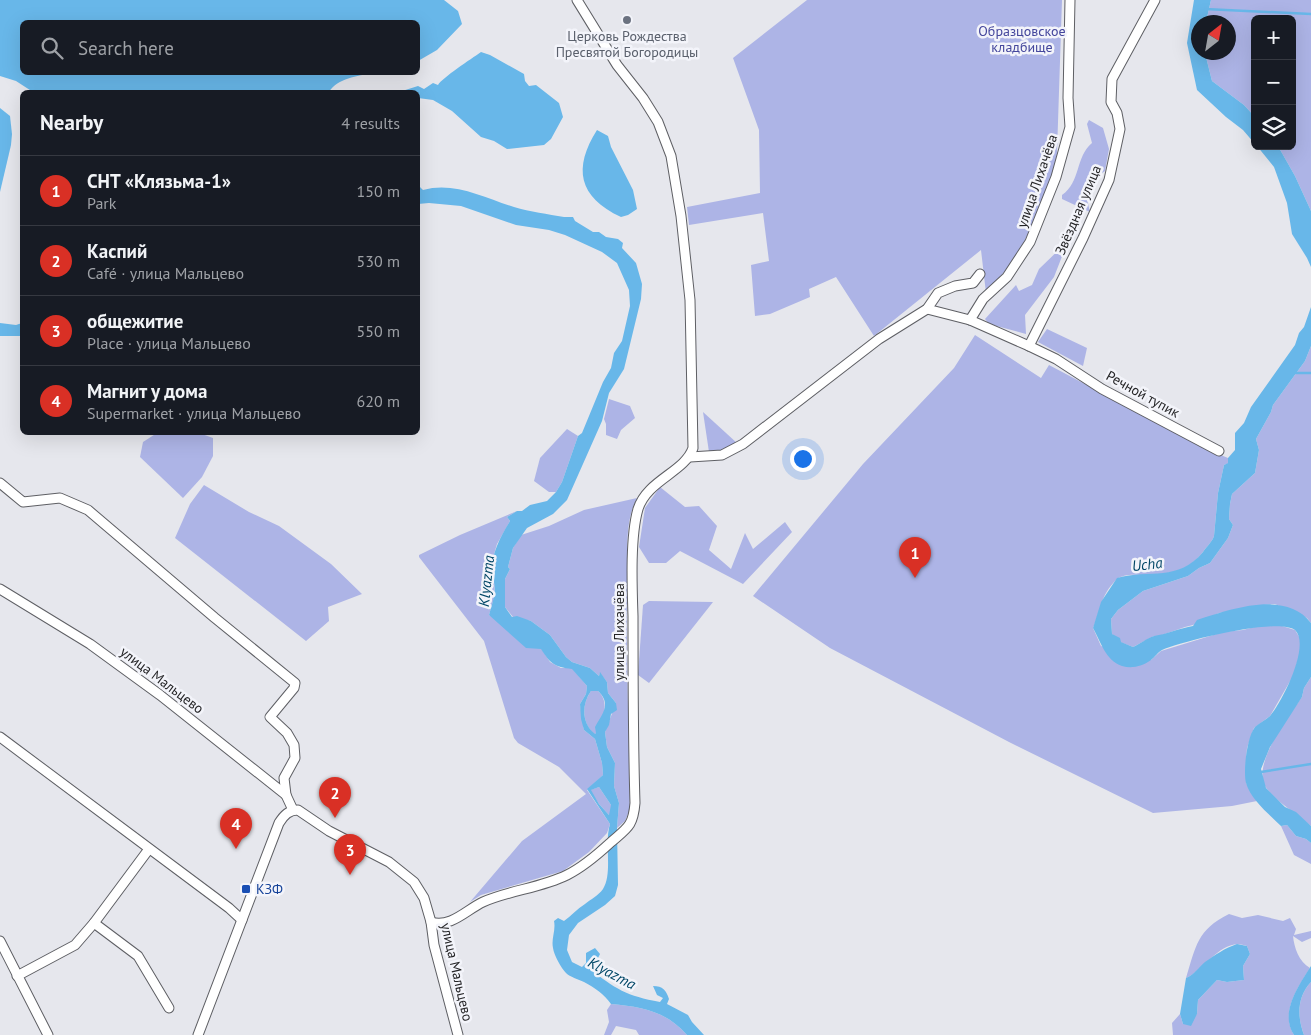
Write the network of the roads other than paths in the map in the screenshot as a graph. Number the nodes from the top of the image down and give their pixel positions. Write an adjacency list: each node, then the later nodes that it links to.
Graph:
1 (577, 0): 9 (street)
2 (1070, 0): 6 (street, улица Лихачёва)
3 (1155, 0): 7 (street, Звёздная улица)
4 (980, 274): 5 (street)
5 (927, 309): 6 (street, Речной тупик); 9 (street)
6 (970, 320): 7 (street, Речной тупик)
7 (1029, 346): 8 (street, Речной тупик)
8 (1219, 451)
9 (690, 457): 17 (street, улица Лихачёва)
10 (0, 483): 13 (street)
11 (0, 589): 13 (street, улица Мальцево)
12 (0, 738): 15 (street)
13 (286, 795): 14 (street, улица Мальцево)
14 (292, 810): 16 (street); 17 (street, улица Мальцево)
15 (149, 849): 16 (street); 18 (street)
16 (242, 920): 23 (street)
17 (431, 922): 24 (street, улица Мальцево)
18 (94, 923): 20 (street); 21 (street)
19 (0, 941): 20 (street)
20 (17, 976): 22 (street)
21 (170, 1008)
22 (48, 1035)
23 (198, 1035)
24 (458, 1035)

